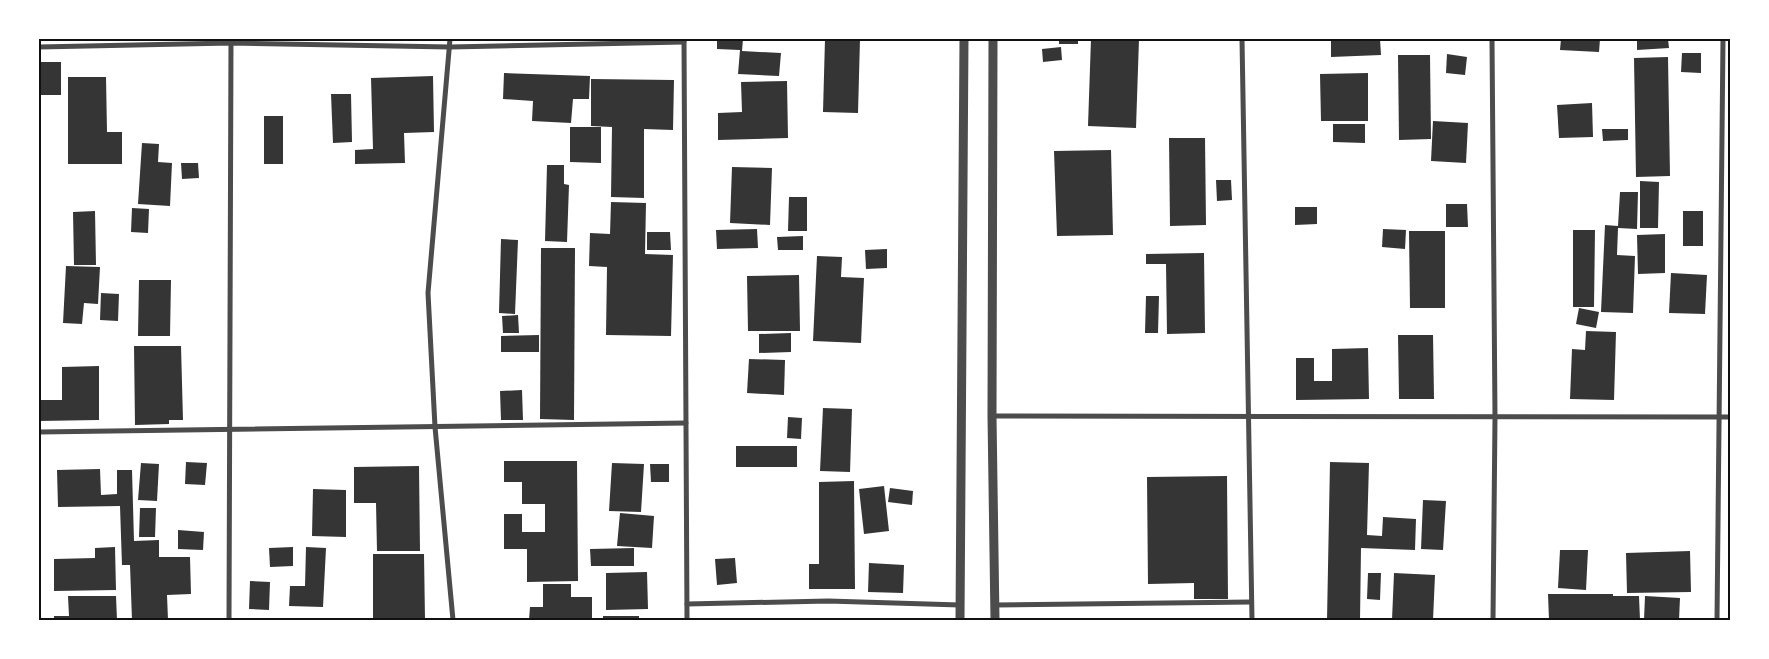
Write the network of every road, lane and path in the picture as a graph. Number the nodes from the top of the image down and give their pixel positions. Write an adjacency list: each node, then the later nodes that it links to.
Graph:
1 (450, 39): 10 (street)
2 (964, 39): 22 (street)
3 (993, 39): 11 (street)
4 (1242, 39): 14 (street)
5 (1492, 39): 12 (street)
6 (1723, 39): 13 (street)
7 (684, 40): 10 (street); 16 (street)
8 (231, 41): 9 (street); 10 (street); 18 (street)
9 (39, 47)
10 (450, 47): 17 (street)
11 (992, 416): 14 (street); 23 (street)
12 (1495, 417): 13 (street); 14 (street); 30 (street)
13 (1718, 417): 15 (street); 31 (street)
14 (1249, 418): 20 (street)
15 (1730, 418)
16 (686, 423): 17 (street); 21 (street)
17 (435, 427): 18 (street); 25 (street)
18 (229, 430): 19 (street); 24 (street)
19 (39, 432)
20 (1251, 602): 23 (street); 29 (street)
21 (687, 604): 22 (street); 26 (street)
22 (960, 605): 27 (street)
23 (995, 605): 28 (street)
24 (229, 620)
25 (454, 620)
26 (687, 620)
27 (960, 620)
28 (995, 620)
29 (1252, 620)
30 (1493, 620)
31 (1716, 620)

